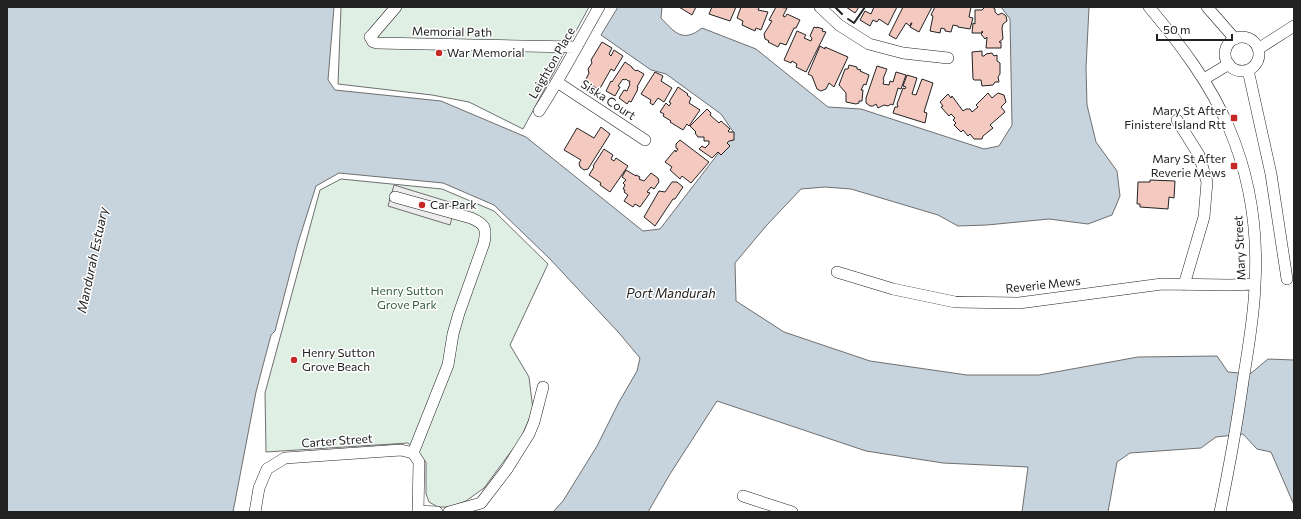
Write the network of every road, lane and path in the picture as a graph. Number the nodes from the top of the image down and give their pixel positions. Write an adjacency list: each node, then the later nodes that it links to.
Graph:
1 (396, 7): 8 (street, Memorial Path)
2 (599, 7): 8 (street, Leighton Place)
3 (820, 7): 10 (street)
4 (1149, 7): 13 (street, Mary Street)
5 (1207, 7): 7 (street)
6 (1292, 27): 9 (street)
7 (1235, 38): 9 (street); 11 (street)
8 (576, 47): 14 (street, Leighton Place)
9 (1258, 49): 12 (street)
10 (948, 58)
11 (1229, 64): 12 (street); 13 (street)
12 (1248, 70): 20 (street)
13 (1204, 79): 21 (street, Mary Street)
14 (557, 82): 15 (street, Leighton Place); 17 (street, Siska Court)
15 (539, 111)
16 (1177, 120): 22 (street)
17 (645, 140)
18 (395, 197): 24 (street)
19 (837, 272): 22 (street, Reverie Mews)
20 (1287, 279)
21 (1255, 284): 22 (street, Reverie Mews); 31 (street, Mary Street)
22 (1184, 285)
23 (543, 387): 29 (street)
24 (412, 453): 26 (street); 27 (street, Carter Street)
25 (743, 496): 30 (street)
26 (418, 511): 28 (street)
27 (255, 512)
28 (437, 512)
29 (449, 512)
30 (792, 512)
31 (1220, 512)

